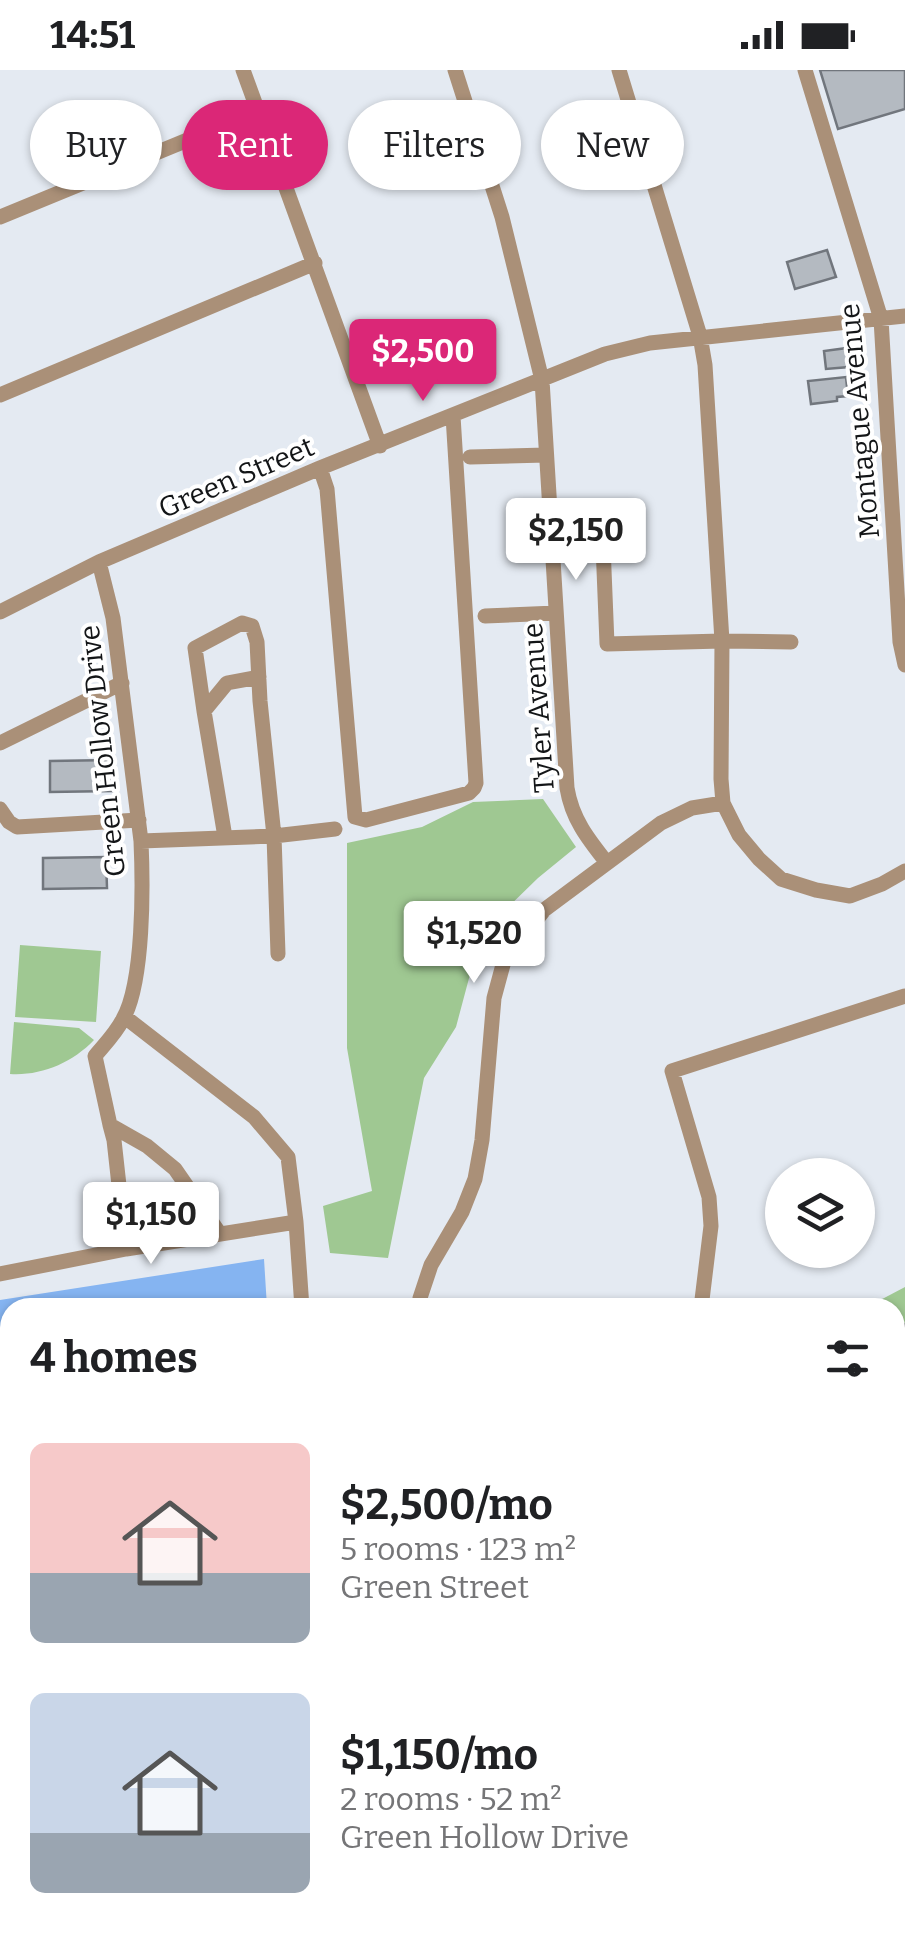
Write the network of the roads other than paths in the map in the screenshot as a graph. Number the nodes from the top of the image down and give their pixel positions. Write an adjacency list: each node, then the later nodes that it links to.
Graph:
1 (243, 70): 5 (street)
2 (455, 70): 13 (street, Tyler Avenue)
3 (619, 70): 12 (street)
4 (805, 70): 11 (street, Montague Avenue)
5 (254, 100)
6 (182, 142): 8 (street)
7 (287, 190): 9 (street)
8 (0, 217)
9 (315, 264): 14 (street); 16 (street)
10 (905, 316): 11 (street, Green Street)
11 (880, 319): 12 (street, Green Street); 20 (street, Montague Avenue)
12 (700, 336): 13 (street, Green Street); 26 (street)
13 (542, 380): 15 (street, Green Street); 17 (street, Tyler Avenue)
14 (0, 395)
15 (452, 416): 16 (street, Green Street); 19 (street)
16 (380, 446): 19 (street, Green Street)
17 (546, 455): 18 (street); 24 (street, Tyler Avenue)
18 (470, 457)
19 (320, 468): 22 (street, Green Street)
20 (900, 521): 28 (street, Montague Avenue)
21 (603, 545): 26 (street)
22 (99, 562): 23 (street, Green Street); 30 (street, Green Hollow Drive)
23 (0, 612)
24 (556, 613): 25 (street); 40 (street, Tyler Avenue)
25 (485, 616)
26 (722, 641): 27 (street); 33 (street)
27 (791, 642)
28 (904, 661)
29 (258, 677): 31 (street); 31 (street); 37 (street)
30 (122, 683): 32 (street); 35 (street, Green Hollow Drive)
31 (204, 711): 38 (street)
32 (0, 743)
33 (724, 803): 40 (street); 41 (street)
34 (0, 810): 35 (street)
35 (139, 820): 39 (street, Green Hollow Drive)
36 (335, 829): 37 (street)
37 (274, 836): 38 (street); 42 (street)
38 (225, 837): 39 (street)
39 (141, 841): 44 (street, Green Hollow Drive)
40 (608, 863): 51 (street)
41 (904, 872)
42 (278, 954)
43 (905, 996): 52 (street)
44 (124, 1017): 45 (street, Green Hollow Drive); 46 (street)
45 (110, 1125): 47 (street); 48 (street)
46 (296, 1222): 47 (street); 50 (street)
47 (220, 1234): 48 (street)
48 (126, 1248): 49 (street)
49 (0, 1274)
50 (301, 1298)
51 (420, 1298)
52 (701, 1298)

